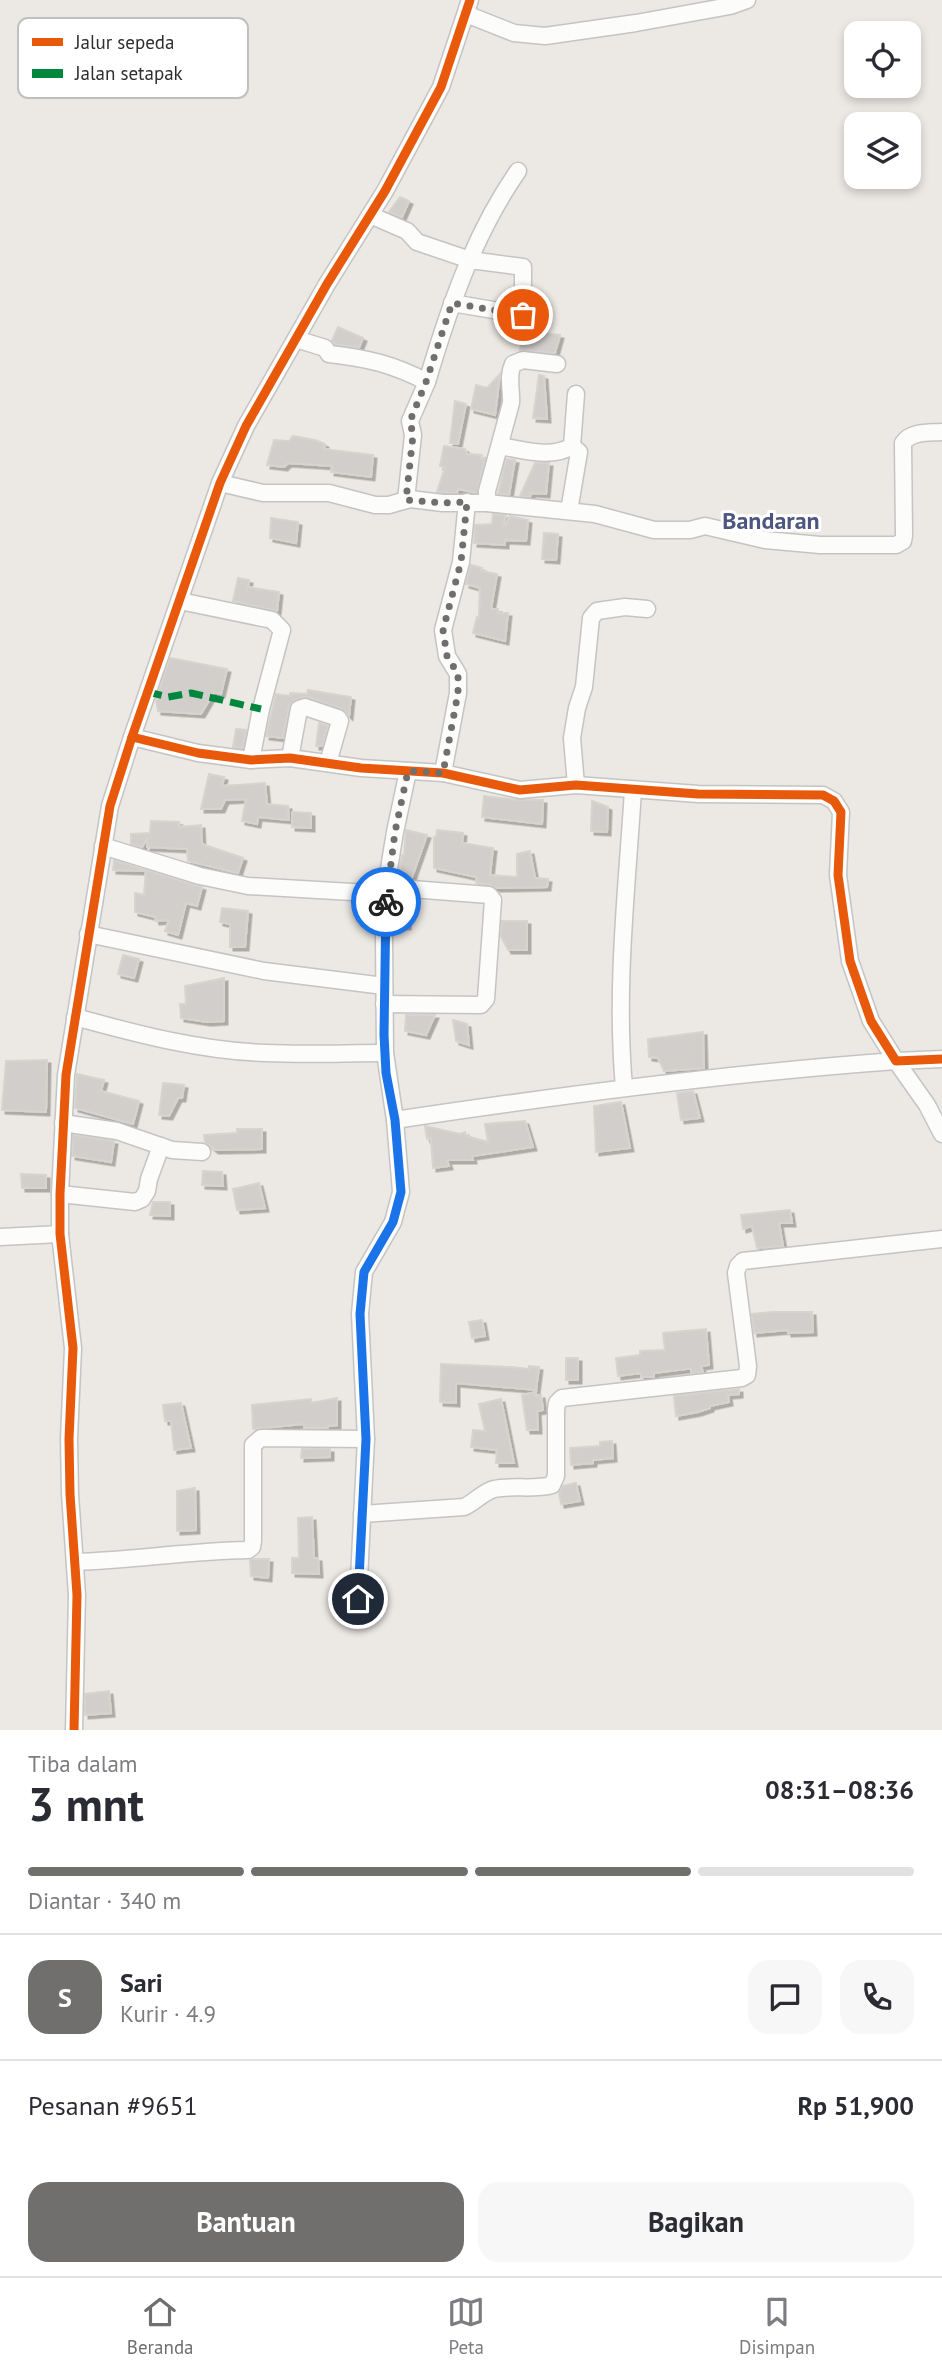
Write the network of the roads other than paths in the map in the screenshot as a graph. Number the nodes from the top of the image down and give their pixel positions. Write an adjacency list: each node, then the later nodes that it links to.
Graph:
1 (747, 0): 2 (street)
2 (468, 7): 4 (street)
3 (518, 171): 5 (street)
4 (370, 215): 5 (street); 7 (street)
5 (470, 260): 6 (street); 6 (street)
6 (452, 303): 9 (street)
7 (296, 339): 9 (street); 14 (street)
8 (557, 364): 12 (street)
9 (426, 382): 15 (street)
10 (576, 394): 13 (street)
11 (942, 432): 18 (street)
12 (500, 446): 13 (street); 17 (street)
13 (572, 446): 18 (street)
14 (220, 483): 15 (street); 19 (street)
15 (406, 500): 16 (street)
16 (467, 502): 17 (street); 26 (street)
17 (487, 503): 18 (street)
18 (569, 511)
19 (180, 601): 21 (street); 23 (street)
20 (647, 609): 27 (street)
21 (132, 737): 23 (street); 29 (street)
22 (290, 758): 23 (street); 24 (street); 24 (street)
23 (251, 760)
24 (328, 764): 25 (street)
25 (408, 771): 26 (street); 30 (street)
26 (443, 773): 27 (street)
27 (576, 785): 28 (street)
28 (633, 790): 37 (street); 38 (street)
29 (103, 846): 30 (street); 31 (street)
30 (386, 891): 32 (street); 33 (street)
31 (88, 934): 32 (street); 34 (street)
32 (384, 986): 33 (street)
33 (384, 1004): 35 (street)
34 (75, 1017): 35 (street); 40 (street)
35 (385, 1053): 39 (street)
36 (942, 1059): 37 (street)
37 (896, 1060): 38 (street); 41 (street)
38 (624, 1087): 39 (street)
39 (395, 1120): 48 (street)
40 (63, 1123): 42 (street); 44 (street)
41 (942, 1134)
42 (161, 1146): 43 (street); 44 (street)
43 (202, 1152)
44 (60, 1194): 45 (street)
45 (60, 1234): 46 (street); 50 (street)
46 (0, 1237)
47 (942, 1239): 49 (street)
48 (366, 1439): 49 (street); 50 (street)
49 (362, 1514): 51 (street)
50 (75, 1562): 52 (street)
51 (358, 1599)
52 (74, 1730)

